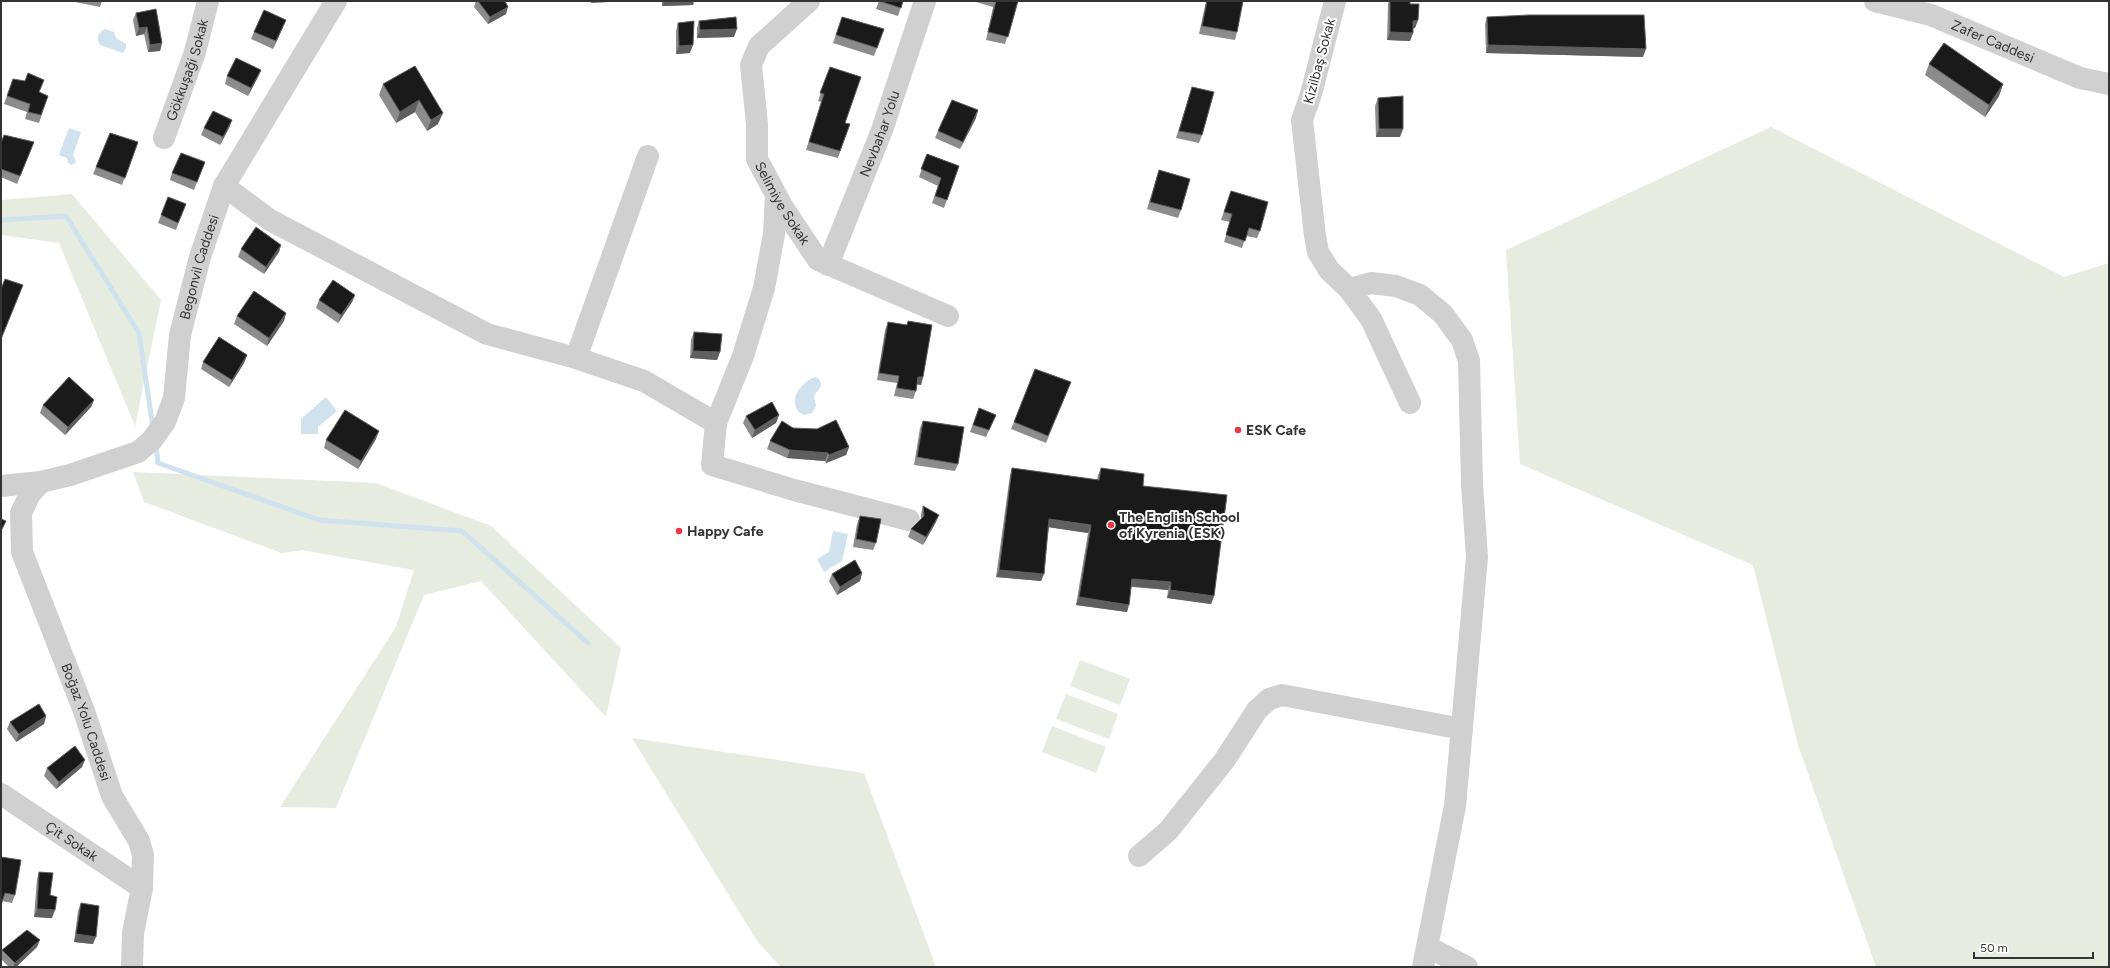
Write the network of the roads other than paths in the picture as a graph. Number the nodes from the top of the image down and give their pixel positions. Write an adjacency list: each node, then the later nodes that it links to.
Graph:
1 (208, 1): 9 (street, Gökkuşaği Sokak)
2 (336, 1): 11 (street, Begonvil Caddesi)
3 (810, 1): 12 (street, Selimiye Sokak)
4 (925, 1): 13 (street, Nevbahar Yolu)
5 (1335, 1): 14 (street, Kizilbaş Sokak)
6 (1875, 1): 7 (street, Zafer Caddesi)
7 (1930, 8): 8 (street, Zafer Caddesi)
8 (2109, 84)
9 (164, 138)
10 (648, 156): 16 (street)
11 (224, 186): 16 (street); 19 (street, Begonvil Caddesi)
12 (776, 194): 13 (street, Selimiye Sokak); 18 (street)
13 (828, 265): 15 (street, Selimiye Sokak)
14 (1349, 289): 17 (street); 22 (street)
15 (948, 316)
16 (576, 358): 18 (street)
17 (1410, 403)
18 (716, 423): 21 (street)
19 (41, 482): 20 (street); 25 (street, Boğaz Yolu Caddesi)
20 (1, 486)
21 (909, 520)
22 (1462, 729): 24 (street); 26 (street)
23 (1, 794): 25 (street, Çit Sokak)
24 (1139, 856)
25 (142, 888): 27 (street, Boğaz Yolu Caddesi)
26 (1425, 957): 28 (street)
27 (132, 967)
28 (1467, 967)

